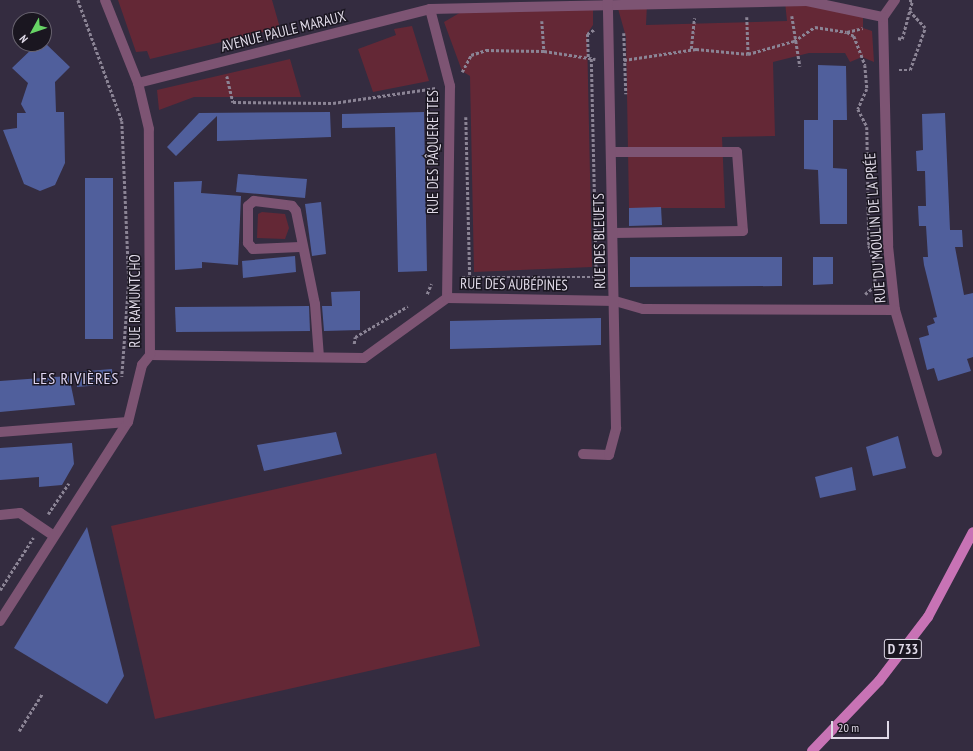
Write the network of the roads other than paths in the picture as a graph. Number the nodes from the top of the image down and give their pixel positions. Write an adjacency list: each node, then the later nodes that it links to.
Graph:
1 (105, 0): 7 (street)
2 (807, 0): 4 (street, AVENUE PAULE MARAUX); 6 (street, AVENUE PAULE MARAUX)
3 (895, 0): 6 (street)
4 (608, 2): 5 (street, AVENUE PAULE MARAUX); 8 (street, RUE DES BLEUETS)
5 (430, 9): 7 (street, AVENUE PAULE MARAUX); 11 (street, RUE DES PÂQUERETTES)
6 (884, 17): 13 (street, RUE DU MOULIN DE LA PRÉE)
7 (138, 83): 14 (street, RUE RAMUNTCHO)
8 (611, 152): 9 (street, RUE DES BLEUETS); 9 (street)
9 (613, 234): 12 (street, RUE DES BLEUETS)
10 (300, 247): 10 (street); 15 (street)
11 (447, 298): 12 (street, RUE DES AUBÉPINES); 15 (street, RUE DES AUBÉPINES)
12 (615, 301): 13 (street, RUE DES AUBÉPINES); 19 (street, RUE DES BLEUETS)
13 (895, 310): 18 (street, RUE DU MOULIN DE LA PRÉE)
14 (150, 355): 15 (street, RUE DES AUBÉPINES); 16 (street, RUE RAMUNTCHO)
15 (319, 357)
16 (128, 422): 17 (street); 22 (street, RUE RAMUNTCHO)
17 (0, 432)
18 (937, 452)
19 (583, 454)
20 (0, 516): 22 (street)
21 (973, 532): 24 (main road, D 733)
22 (53, 535): 23 (street, RUE RAMUNTCHO)
23 (0, 621)
24 (812, 751)

